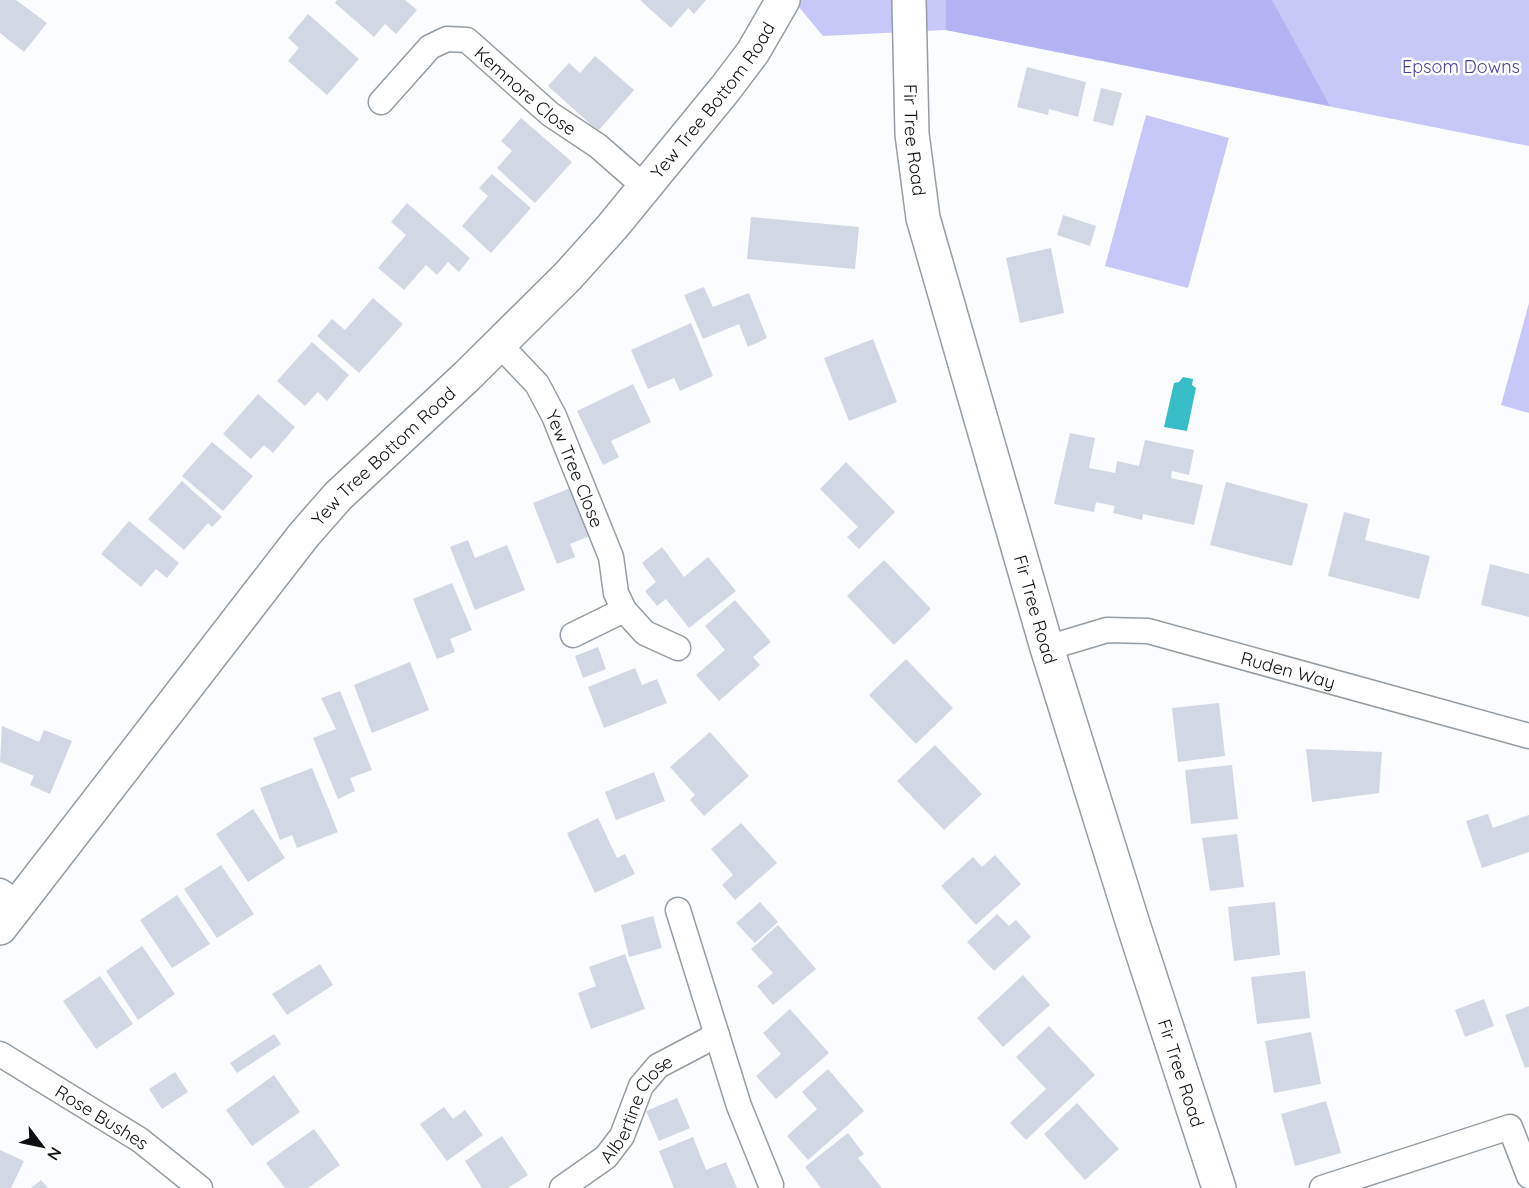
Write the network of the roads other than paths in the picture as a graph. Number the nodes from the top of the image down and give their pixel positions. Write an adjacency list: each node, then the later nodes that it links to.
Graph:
1 (783, 0): 4 (main road, Yew Tree Bottom Road)
2 (912, 6): 9 (main road, Fir Tree Road)
3 (381, 102): 4 (street, Kemnore Close)
4 (646, 188): 5 (main road, Yew Tree Bottom Road)
5 (499, 344): 6 (street, Yew Tree Close); 11 (main road, Yew Tree Bottom Road)
6 (624, 610): 7 (street); 8 (street, Yew Tree Close)
7 (573, 635)
8 (678, 648)
9 (1047, 648): 10 (street, Ruden Way); 19 (main road, Fir Tree Road)
10 (1529, 736)
11 (6, 908)
12 (678, 910): 13 (street)
13 (717, 1035): 16 (street); 18 (street, Albertine Close)
14 (0, 1054): 17 (street, Rose Bushes)
15 (1529, 1176): 20 (street)
16 (771, 1185)
17 (200, 1188)
18 (562, 1188)
19 (1220, 1188)
20 (1322, 1188)

